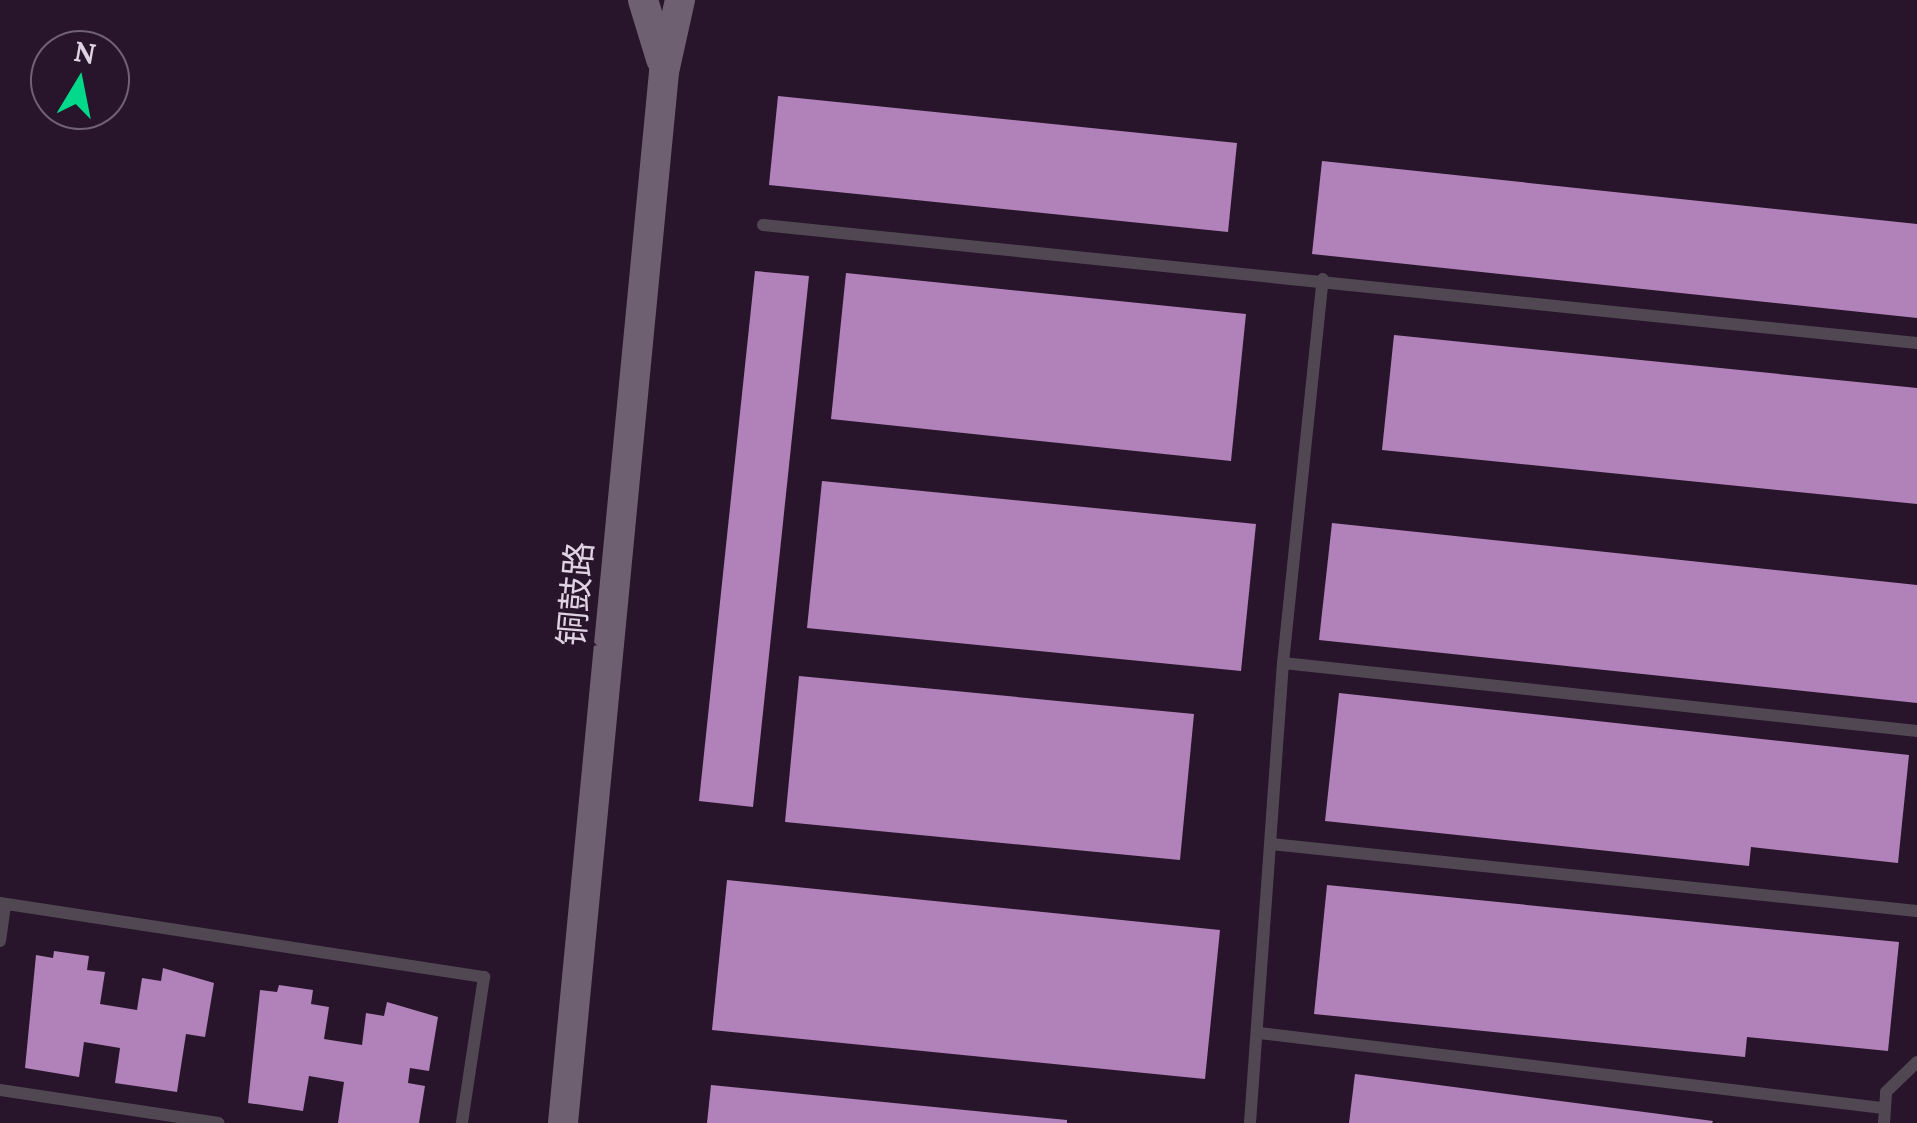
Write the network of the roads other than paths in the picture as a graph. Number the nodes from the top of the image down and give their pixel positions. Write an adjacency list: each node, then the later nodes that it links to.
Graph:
1 (643, 0): 3 (main road)
2 (680, 0): 3 (main road)
3 (664, 72): 19 (main road, 铜鼓路)
4 (763, 225): 5 (lane)
5 (1323, 279): 6 (lane); 7 (lane)
6 (1917, 343)
7 (1283, 662): 8 (lane); 9 (lane)
8 (1917, 731)
9 (1271, 844): 11 (lane); 13 (lane)
10 (2, 904): 12 (lane); 18 (lane)
11 (1917, 911)
12 (0, 941)
13 (1259, 1033): 16 (lane); 20 (lane)
14 (1917, 1062): 16 (lane)
15 (0, 1090): 17 (lane)
16 (1882, 1108): 21 (lane)
17 (219, 1123)
18 (462, 1123)
19 (563, 1123)
20 (1250, 1123)
21 (1884, 1123)

